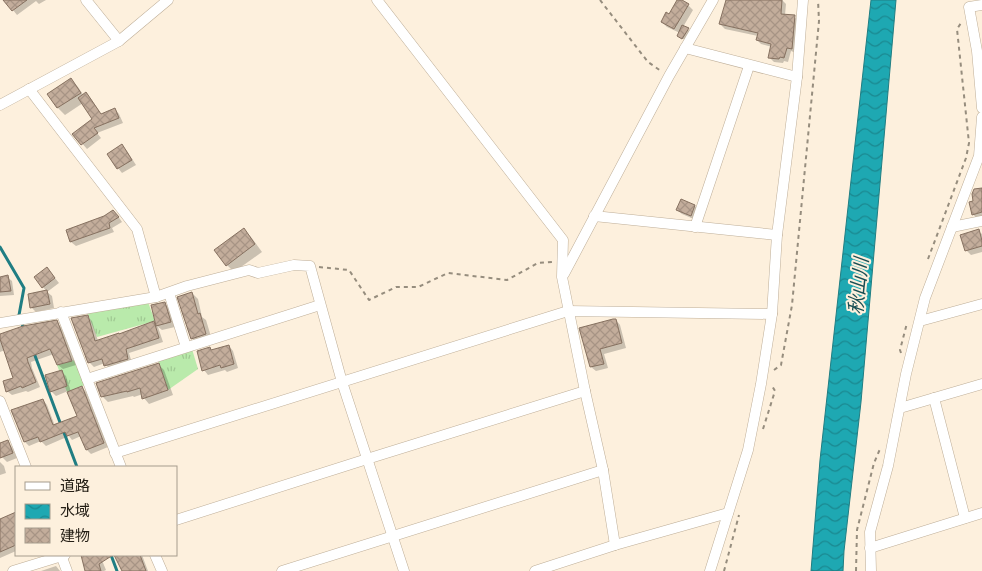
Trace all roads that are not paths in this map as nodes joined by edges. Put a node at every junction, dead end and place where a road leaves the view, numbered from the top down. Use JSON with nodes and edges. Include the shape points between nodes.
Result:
{"nodes":[{"id":1,"x":86,"y":0,"type":"edge"},
{"id":2,"x":168,"y":0,"type":"edge"},
{"id":3,"x":377,"y":0,"type":"edge"},
{"id":4,"x":713,"y":0,"type":"edge"},
{"id":5,"x":804,"y":0,"type":"edge"},
{"id":6,"x":982,"y":6,"type":"edge"},
{"id":7,"x":119,"y":41,"type":"junction"},
{"id":8,"x":685,"y":48,"type":"junction"},
{"id":9,"x":749,"y":66,"type":"junction"},
{"id":10,"x":797,"y":78,"type":"junction"},
{"id":11,"x":29,"y":89,"type":"junction"},
{"id":12,"x":0,"y":104,"type":"edge"},
{"id":13,"x":982,"y":108,"type":"edge"},
{"id":14,"x":982,"y":117,"type":"edge"},
{"id":15,"x":981,"y":143,"type":"edge"},
{"id":16,"x":594,"y":216,"type":"junction"},
{"id":17,"x":982,"y":221,"type":"edge"},
{"id":18,"x":695,"y":227,"type":"junction"},
{"id":19,"x":952,"y":227,"type":"junction"},
{"id":20,"x":777,"y":235,"type":"junction"},
{"id":21,"x":562,"y":277,"type":"junction"},
{"id":22,"x":169,"y":293,"type":"junction"},
{"id":23,"x":156,"y":297,"type":"junction"},
{"id":24,"x":982,"y":304,"type":"edge"},
{"id":25,"x":320,"y":305,"type":"junction"},
{"id":26,"x":568,"y":311,"type":"junction"},
{"id":27,"x":61,"y":312,"type":"junction"},
{"id":28,"x":772,"y":314,"type":"junction"},
{"id":29,"x":920,"y":321,"type":"junction"},
{"id":30,"x":0,"y":323,"type":"edge"},
{"id":31,"x":186,"y":347,"type":"junction"},
{"id":32,"x":87,"y":379,"type":"junction"},
{"id":33,"x":342,"y":382,"type":"junction"},
{"id":34,"x":982,"y":384,"type":"edge"},
{"id":35,"x":585,"y":391,"type":"junction"},
{"id":36,"x":934,"y":398,"type":"junction"},
{"id":37,"x":0,"y":401,"type":"edge"},
{"id":38,"x":900,"y":408,"type":"junction"},
{"id":39,"x":115,"y":453,"type":"junction"},
{"id":40,"x":367,"y":459,"type":"junction"},
{"id":41,"x":26,"y":466,"type":"edge"},
{"id":42,"x":121,"y":466,"type":"edge"},
{"id":43,"x":603,"y":470,"type":"junction"},
{"id":44,"x":728,"y":513,"type":"junction"},
{"id":45,"x":982,"y":513,"type":"edge"},
{"id":46,"x":965,"y":518,"type":"junction"},
{"id":47,"x":178,"y":519,"type":"edge"},
{"id":48,"x":392,"y":536,"type":"junction"},
{"id":49,"x":615,"y":545,"type":"junction"},
{"id":50,"x":870,"y":548,"type":"junction"},
{"id":51,"x":59,"y":556,"type":"edge"},
{"id":52,"x":62,"y":556,"type":"edge"},
{"id":53,"x":155,"y":556,"type":"edge"},
{"id":54,"x":12,"y":571,"type":"edge"},
{"id":55,"x":67,"y":571,"type":"edge"},
{"id":56,"x":162,"y":571,"type":"edge"},
{"id":57,"x":282,"y":571,"type":"edge"},
{"id":58,"x":404,"y":571,"type":"edge"},
{"id":59,"x":534,"y":571,"type":"edge"},
{"id":60,"x":710,"y":571,"type":"edge"},
{"id":61,"x":871,"y":571,"type":"edge"}],
"edges":[{"from":1,"to":7,"type":"street"},
{"from":2,"to":7,"type":"street"},
{"from":3,"to":21,"type":"street","via":[[563,240]]},
{"from":4,"to":8,"type":"street"},
{"from":5,"to":10,"type":"street"},
{"from":6,"to":13,"type":"street","via":[[969,7]]},
{"from":7,"to":11,"type":"street"},
{"from":8,"to":9,"type":"street"},
{"from":8,"to":16,"type":"street"},
{"from":9,"to":10,"type":"street"},
{"from":9,"to":18,"type":"street"},
{"from":10,"to":20,"type":"street"},
{"from":11,"to":12,"type":"street"},
{"from":11,"to":23,"type":"street","via":[[137,229]]},
{"from":14,"to":15,"type":"street"},
{"from":15,"to":19,"type":"street"},
{"from":16,"to":18,"type":"street"},
{"from":16,"to":21,"type":"street"},
{"from":17,"to":19,"type":"street"},
{"from":18,"to":20,"type":"street"},
{"from":19,"to":29,"type":"street"},
{"from":20,"to":28,"type":"street"},
{"from":21,"to":26,"type":"street"},
{"from":22,"to":23,"type":"street"},
{"from":22,"to":25,"type":"street","via":[[249,270],[258,273],[294,265],[310,266]]},
{"from":22,"to":31,"type":"street"},
{"from":23,"to":27,"type":"street"},
{"from":24,"to":29,"type":"street"},
{"from":25,"to":31,"type":"street"},
{"from":25,"to":33,"type":"street"},
{"from":26,"to":28,"type":"street"},
{"from":26,"to":33,"type":"street"},
{"from":26,"to":35,"type":"street"},
{"from":27,"to":30,"type":"street"},
{"from":27,"to":32,"type":"street"},
{"from":28,"to":44,"type":"street","via":[[748,450]]},
{"from":29,"to":38,"type":"street"},
{"from":31,"to":32,"type":"street"},
{"from":32,"to":39,"type":"street"},
{"from":33,"to":39,"type":"street"},
{"from":33,"to":40,"type":"street"},
{"from":34,"to":36,"type":"street"},
{"from":35,"to":40,"type":"street"},
{"from":35,"to":43,"type":"street"},
{"from":36,"to":38,"type":"street"},
{"from":36,"to":46,"type":"street"},
{"from":37,"to":41,"type":"street"},
{"from":38,"to":50,"type":"street","via":[[870,532]]},
{"from":39,"to":42,"type":"street"},
{"from":40,"to":47,"type":"street"},
{"from":40,"to":48,"type":"street"},
{"from":43,"to":48,"type":"street"},
{"from":43,"to":49,"type":"street"},
{"from":44,"to":49,"type":"street"},
{"from":44,"to":60,"type":"street"},
{"from":45,"to":46,"type":"street"},
{"from":46,"to":50,"type":"street"},
{"from":48,"to":57,"type":"street"},
{"from":48,"to":58,"type":"street"},
{"from":49,"to":59,"type":"street"},
{"from":50,"to":61,"type":"street"},
{"from":51,"to":54,"type":"street"},
{"from":52,"to":55,"type":"street"},
{"from":53,"to":56,"type":"street"}]}
